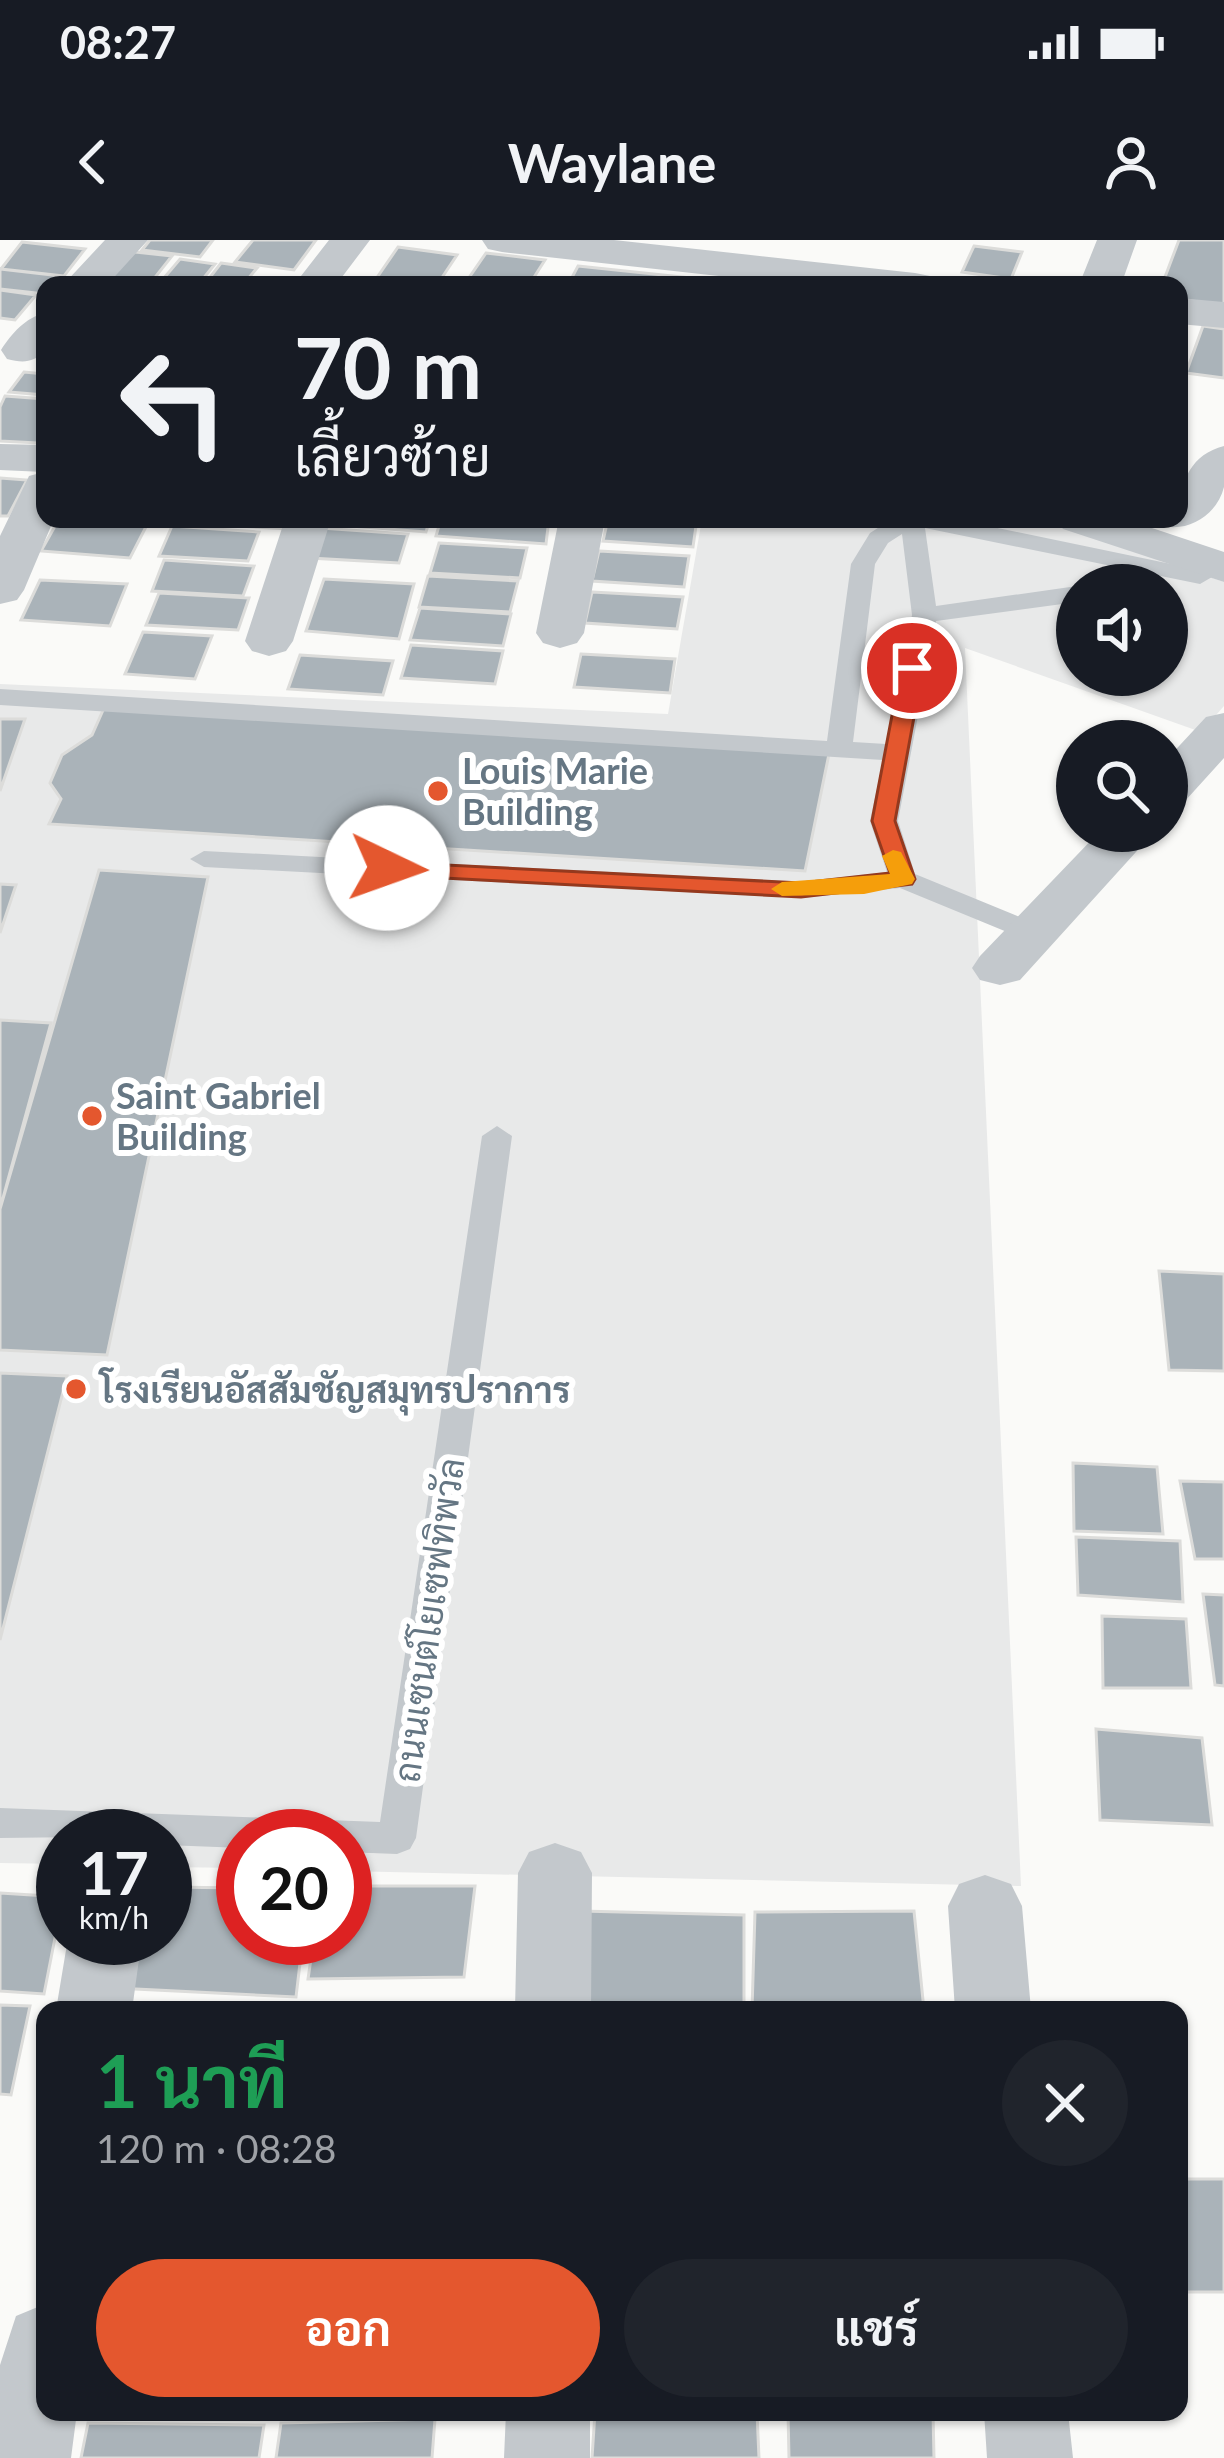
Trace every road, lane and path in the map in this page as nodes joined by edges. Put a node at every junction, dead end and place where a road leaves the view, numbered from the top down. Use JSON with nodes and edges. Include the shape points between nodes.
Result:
{"nodes":[{"id":1,"x":128,"y":240,"type":"edge"},
{"id":2,"x":350,"y":240,"type":"edge"},
{"id":3,"x":502,"y":240,"type":"edge"},
{"id":4,"x":1117,"y":240,"type":"edge"},
{"id":5,"x":567,"y":243,"type":"edge"},
{"id":6,"x":93,"y":276,"type":"edge"},
{"id":7,"x":322,"y":276,"type":"edge"},
{"id":8,"x":549,"y":276,"type":"edge"},
{"id":9,"x":840,"y":276,"type":"edge"},
{"id":10,"x":1103,"y":276,"type":"edge"},
{"id":11,"x":1188,"y":311,"type":"edge"},
{"id":12,"x":1224,"y":314,"type":"edge"},
{"id":13,"x":0,"y":457,"type":"edge"},
{"id":14,"x":36,"y":459,"type":"edge"},
{"id":15,"x":1224,"y":460,"type":"edge"},
{"id":16,"x":36,"y":507,"type":"edge"},
{"id":17,"x":1188,"y":508,"type":"edge"},
{"id":18,"x":305,"y":528,"type":"edge"},
{"id":19,"x":580,"y":528,"type":"edge"},
{"id":20,"x":897,"y":528,"type":"edge"},
{"id":21,"x":915,"y":528,"type":"edge"},
{"id":22,"x":965,"y":528,"type":"edge"},
{"id":23,"x":1113,"y":528,"type":"edge"},
{"id":24,"x":1163,"y":541,"type":"edge"},
{"id":25,"x":1216,"y":572,"type":"edge"},
{"id":26,"x":0,"y":590,"type":"edge"},
{"id":27,"x":1056,"y":597,"type":"edge"},
{"id":28,"x":925,"y":615,"type":"junction"},
{"id":29,"x":560,"y":633,"type":"dead end"},
{"id":30,"x":269,"y":641,"type":"dead end"},
{"id":31,"x":0,"y":697,"type":"edge"},
{"id":32,"x":1224,"y":728,"type":"edge"},
{"id":33,"x":839,"y":751,"type":"junction"},
{"id":34,"x":896,"y":754,"type":"junction"},
{"id":35,"x":1188,"y":767,"type":"edge"},
{"id":36,"x":1109,"y":852,"type":"edge"},
{"id":37,"x":203,"y":859,"type":"dead end"},
{"id":38,"x":904,"y":879,"type":"junction"},
{"id":39,"x":1017,"y":951,"type":"joint"},
{"id":40,"x":497,"y":1136,"type":"dead end"},
{"id":41,"x":0,"y":1823,"type":"edge"},
{"id":42,"x":216,"y":1831,"type":"edge"},
{"id":43,"x":372,"y":1837,"type":"edge"},
{"id":44,"x":555,"y":1873,"type":"dead end"},
{"id":45,"x":985,"y":1906,"type":"dead end"},
{"id":46,"x":101,"y":1965,"type":"edge"},
{"id":47,"x":95,"y":2001,"type":"edge"},
{"id":48,"x":553,"y":2001,"type":"edge"},
{"id":49,"x":992,"y":2001,"type":"edge"},
{"id":50,"x":36,"y":2404,"type":"edge"},
{"id":51,"x":548,"y":2421,"type":"edge"},
{"id":52,"x":1027,"y":2421,"type":"edge"},
{"id":53,"x":28,"y":2458,"type":"edge"},
{"id":54,"x":547,"y":2458,"type":"edge"},
{"id":55,"x":1030,"y":2458,"type":"edge"}],
"edges":[{"from":1,"to":6,"type":"street"},
{"from":2,"to":7,"type":"street"},
{"from":3,"to":5,"type":"street"},
{"from":4,"to":10,"type":"street"},
{"from":5,"to":8,"type":"street"},
{"from":5,"to":9,"type":"street"},
{"from":11,"to":12,"type":"street"},
{"from":13,"to":14,"type":"street"},
{"from":15,"to":17,"type":"street"},
{"from":16,"to":26,"type":"street"},
{"from":18,"to":30,"type":"street"},
{"from":19,"to":29,"type":"street"},
{"from":20,"to":33,"type":"lane","via":[[879,538],[863,564]]},
{"from":21,"to":28,"type":"lane"},
{"from":22,"to":25,"type":"lane"},
{"from":23,"to":24,"type":"street"},
{"from":24,"to":25,"type":"street"},
{"from":27,"to":28,"type":"lane"},
{"from":28,"to":34,"type":"lane"},
{"from":31,"to":33,"type":"lane"},
{"from":32,"to":35,"type":"street"},
{"from":33,"to":34,"type":"lane"},
{"from":34,"to":38,"type":"lane","via":[[884,821]]},
{"from":36,"to":39,"type":"street"},
{"from":37,"to":38,"type":"lane","via":[[801,890]]},
{"from":38,"to":39,"type":"lane"},
{"from":40,"to":43,"type":"lane","name":"ถนนเซนต์โยเซฟทิพวัล","via":[[397,1838]]},
{"from":41,"to":42,"type":"lane","name":"ถนนเซนต์โยเซฟทิพวัล"},
{"from":44,"to":48,"type":"street"},
{"from":45,"to":49,"type":"street"},
{"from":46,"to":47,"type":"street"},
{"from":50,"to":53,"type":"street"},
{"from":51,"to":54,"type":"street"},
{"from":52,"to":55,"type":"street"}]}
